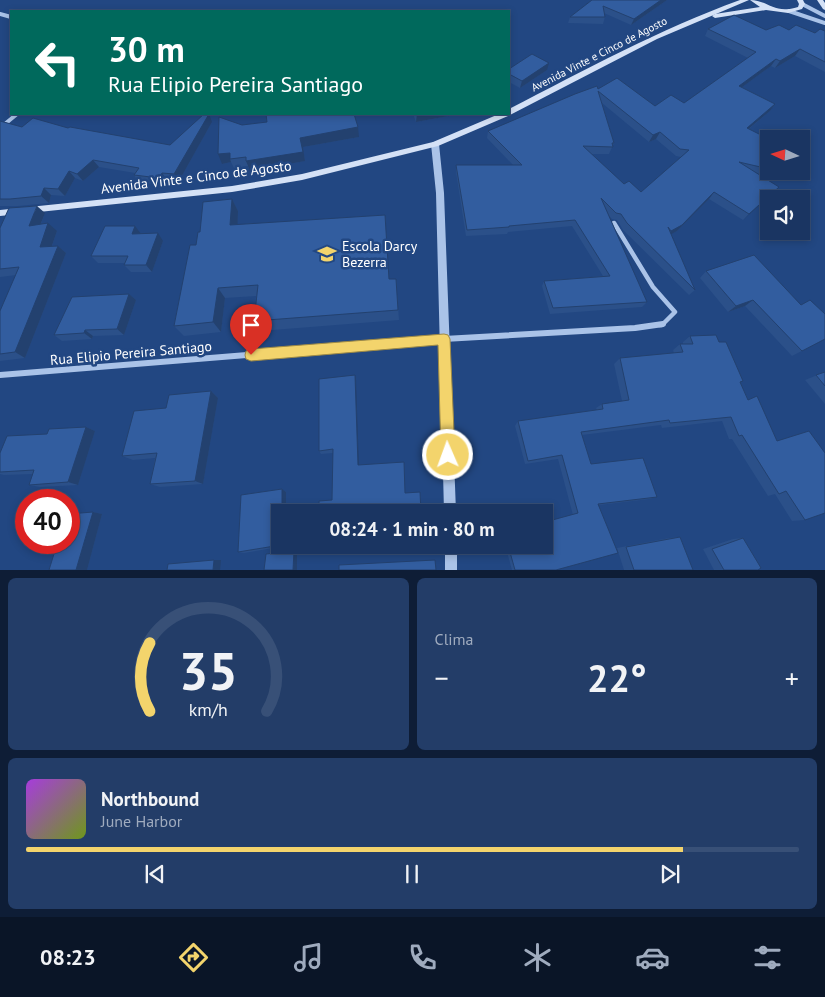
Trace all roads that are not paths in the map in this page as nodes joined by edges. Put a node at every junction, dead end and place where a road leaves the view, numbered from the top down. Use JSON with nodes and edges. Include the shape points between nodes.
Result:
{"nodes":[{"id":1,"x":746,"y":0,"type":"edge"},
{"id":2,"x":753,"y":0,"type":"edge"},
{"id":3,"x":820,"y":0,"type":"edge"},
{"id":4,"x":801,"y":1,"type":"edge"},
{"id":5,"x":729,"y":2,"type":"edge"},
{"id":6,"x":766,"y":8,"type":"junction"},
{"id":7,"x":825,"y":8,"type":"edge"},
{"id":8,"x":789,"y":11,"type":"junction"},
{"id":9,"x":825,"y":16,"type":"edge"},
{"id":10,"x":700,"y":18,"type":"junction"},
{"id":11,"x":825,"y":22,"type":"edge"},
{"id":12,"x":510,"y":111,"type":"edge"},
{"id":13,"x":16,"y":115,"type":"edge"},
{"id":14,"x":502,"y":115,"type":"edge"},
{"id":15,"x":0,"y":128,"type":"edge"},
{"id":16,"x":434,"y":144,"type":"junction"},
{"id":17,"x":0,"y":212,"type":"edge"},
{"id":18,"x":614,"y":223,"type":"edge"},
{"id":19,"x":444,"y":339,"type":"junction"},
{"id":20,"x":0,"y":375,"type":"edge"},
{"id":21,"x":450,"y":504,"type":"edge"},
{"id":22,"x":451,"y":554,"type":"edge"},
{"id":23,"x":452,"y":570,"type":"edge"}],
"edges":[{"from":1,"to":5,"type":"main road","name":"Avenida Vinte e Cinco de Agosto"},
{"from":2,"to":6,"type":"main road"},
{"from":3,"to":7,"type":"main road"},
{"from":4,"to":8,"type":"main road","via":[[800,8]]},
{"from":4,"to":9,"type":"street"},
{"from":5,"to":10,"type":"main road","name":"Avenida Vinte e Cinco de Agosto"},
{"from":6,"to":8,"type":"main road"},
{"from":6,"to":10,"type":"main road","name":"Avenida Vinte e Cinco de Agosto"},
{"from":8,"to":11,"type":"street"},
{"from":10,"to":12,"type":"main road","name":"Avenida Vinte e Cinco de Agosto"},
{"from":13,"to":15,"type":"street"},
{"from":14,"to":16,"type":"main road","name":"Avenida Vinte e Cinco de Agosto"},
{"from":16,"to":17,"type":"main road","name":"Avenida Vinte e Cinco de Agosto","via":[[302,177],[232,189]]},
{"from":16,"to":19,"type":"street","via":[[440,193]]},
{"from":18,"to":19,"type":"street","name":"Rua Elipio Pereira Santiago","via":[[653,286],[676,312],[662,325]]},
{"from":19,"to":20,"type":"street","name":"Rua Elipio Pereira Santiago"},
{"from":19,"to":21,"type":"street"},
{"from":22,"to":23,"type":"street"}]}
